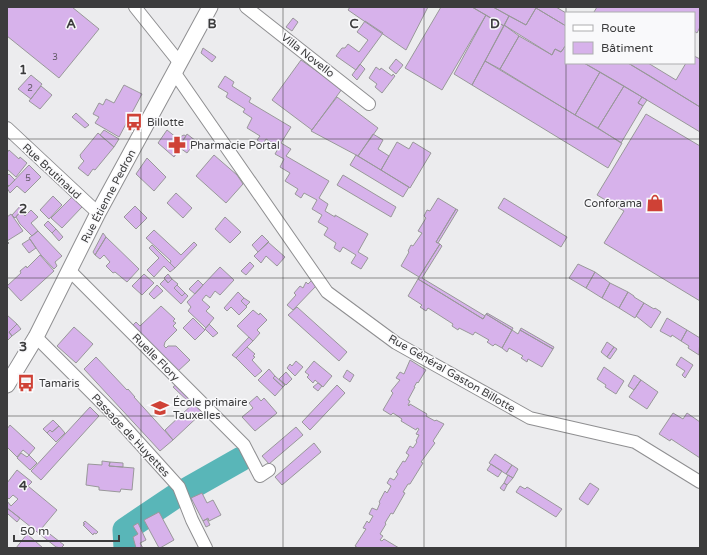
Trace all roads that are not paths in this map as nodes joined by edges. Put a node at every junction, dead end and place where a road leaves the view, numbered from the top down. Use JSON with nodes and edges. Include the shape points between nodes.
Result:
{"nodes":[{"id":1,"x":135,"y":7,"type":"edge"},
{"id":2,"x":210,"y":7,"type":"edge"},
{"id":3,"x":246,"y":7,"type":"edge"},
{"id":4,"x":177,"y":67,"type":"junction"},
{"id":5,"x":369,"y":104,"type":"dead end"},
{"id":6,"x":7,"y":128,"type":"edge"},
{"id":7,"x":98,"y":213,"type":"junction"},
{"id":8,"x":69,"y":270,"type":"junction"},
{"id":9,"x":36,"y":337,"type":"junction"},
{"id":10,"x":7,"y":385,"type":"edge"},
{"id":11,"x":269,"y":470,"type":"dead end"},
{"id":12,"x":700,"y":482,"type":"edge"},
{"id":13,"x":206,"y":548,"type":"edge"}],
"edges":[{"from":1,"to":4,"type":"street","name":"Rue Général Gaston Billotte"},
{"from":2,"to":4,"type":"street","name":"Rue Étienne Pedron"},
{"from":3,"to":5,"type":"street","name":"Villa Novello"},
{"from":4,"to":7,"type":"street","name":"Rue Étienne Pedron"},
{"from":4,"to":12,"type":"street","name":"Rue Général Gaston Billotte","via":[[327,292],[396,342],[530,418],[635,442]]},
{"from":6,"to":7,"type":"street","name":"Rue Brutinaud"},
{"from":7,"to":8,"type":"street","name":"Rue Étienne Pedron"},
{"from":8,"to":9,"type":"street","name":"Rue Étienne Pedron"},
{"from":8,"to":11,"type":"street","name":"Ruelle Flory","via":[[244,445],[260,476]]},
{"from":9,"to":10,"type":"street","name":"Rue Étienne Pedron"},
{"from":9,"to":13,"type":"street","name":"Passage de Huyettes","via":[[114,415],[181,492]]}]}
